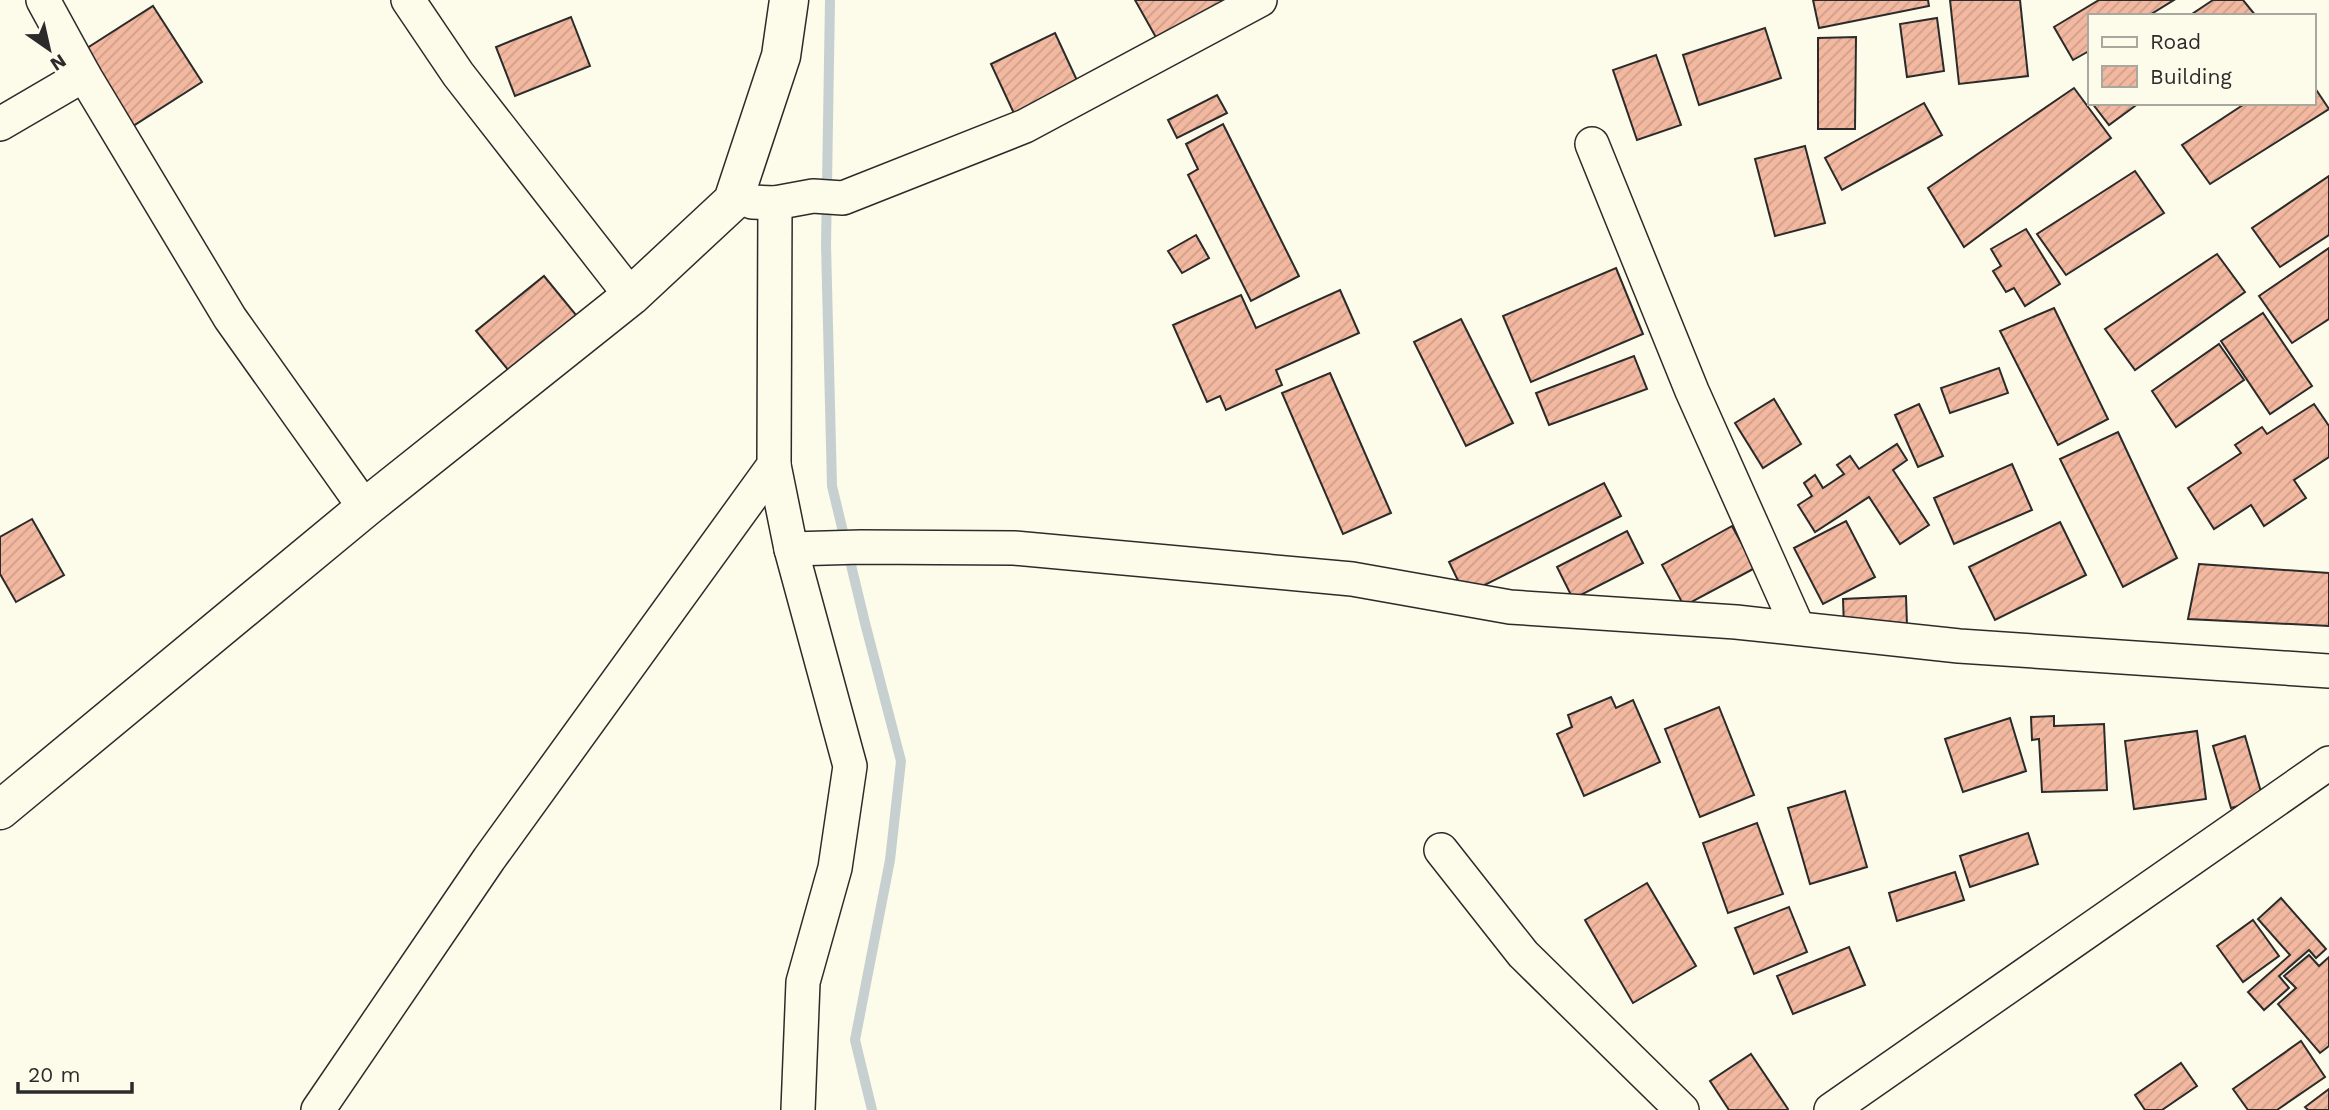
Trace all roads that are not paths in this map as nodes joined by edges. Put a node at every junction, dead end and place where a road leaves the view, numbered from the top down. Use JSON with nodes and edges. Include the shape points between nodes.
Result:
{"nodes":[{"id":1,"x":43,"y":0,"type":"edge"},
{"id":2,"x":408,"y":0,"type":"edge"},
{"id":3,"x":789,"y":0,"type":"edge"},
{"id":4,"x":1260,"y":0,"type":"edge"},
{"id":5,"x":84,"y":75,"type":"junction"},
{"id":6,"x":0,"y":124,"type":"edge"},
{"id":7,"x":1592,"y":144,"type":"dead end"},
{"id":8,"x":733,"y":201,"type":"junction"},
{"id":9,"x":775,"y":202,"type":"junction"},
{"id":10,"x":631,"y":296,"type":"junction"},
{"id":11,"x":774,"y":465,"type":"junction"},
{"id":12,"x":365,"y":508,"type":"junction"},
{"id":13,"x":803,"y":548,"type":"junction"},
{"id":14,"x":1797,"y":628,"type":"junction"},
{"id":15,"x":2329,"y":671,"type":"edge"},
{"id":16,"x":2329,"y":763,"type":"edge"},
{"id":17,"x":0,"y":810,"type":"edge"},
{"id":18,"x":1441,"y":850,"type":"dead end"},
{"id":19,"x":318,"y":1110,"type":"edge"},
{"id":20,"x":798,"y":1110,"type":"edge"},
{"id":21,"x":1682,"y":1110,"type":"edge"},
{"id":22,"x":1831,"y":1110,"type":"edge"}],
"edges":[{"from":1,"to":5,"type":"street"},
{"from":2,"to":10,"type":"street","via":[[458,74]]},
{"from":3,"to":8,"type":"main road","via":[[781,56]]},
{"from":4,"to":9,"type":"street","via":[[1025,126],[828,197]]},
{"from":5,"to":6,"type":"street"},
{"from":5,"to":12,"type":"street","via":[[230,318]]},
{"from":7,"to":14,"type":"street","via":[[1692,391]]},
{"from":8,"to":9,"type":"street"},
{"from":8,"to":10,"type":"main road"},
{"from":9,"to":11,"type":"street"},
{"from":10,"to":12,"type":"main road"},
{"from":11,"to":13,"type":"street"},
{"from":11,"to":19,"type":"street","via":[[489,859]]},
{"from":12,"to":17,"type":"main road"},
{"from":13,"to":14,"type":"street","via":[[1014,548],[1352,579],[1510,607]]},
{"from":13,"to":20,"type":"street","via":[[850,766],[835,868],[803,982]]},
{"from":14,"to":15,"type":"street","via":[[1959,646]]},
{"from":16,"to":22,"type":"street"},
{"from":18,"to":21,"type":"street","via":[[1523,954]]}]}
